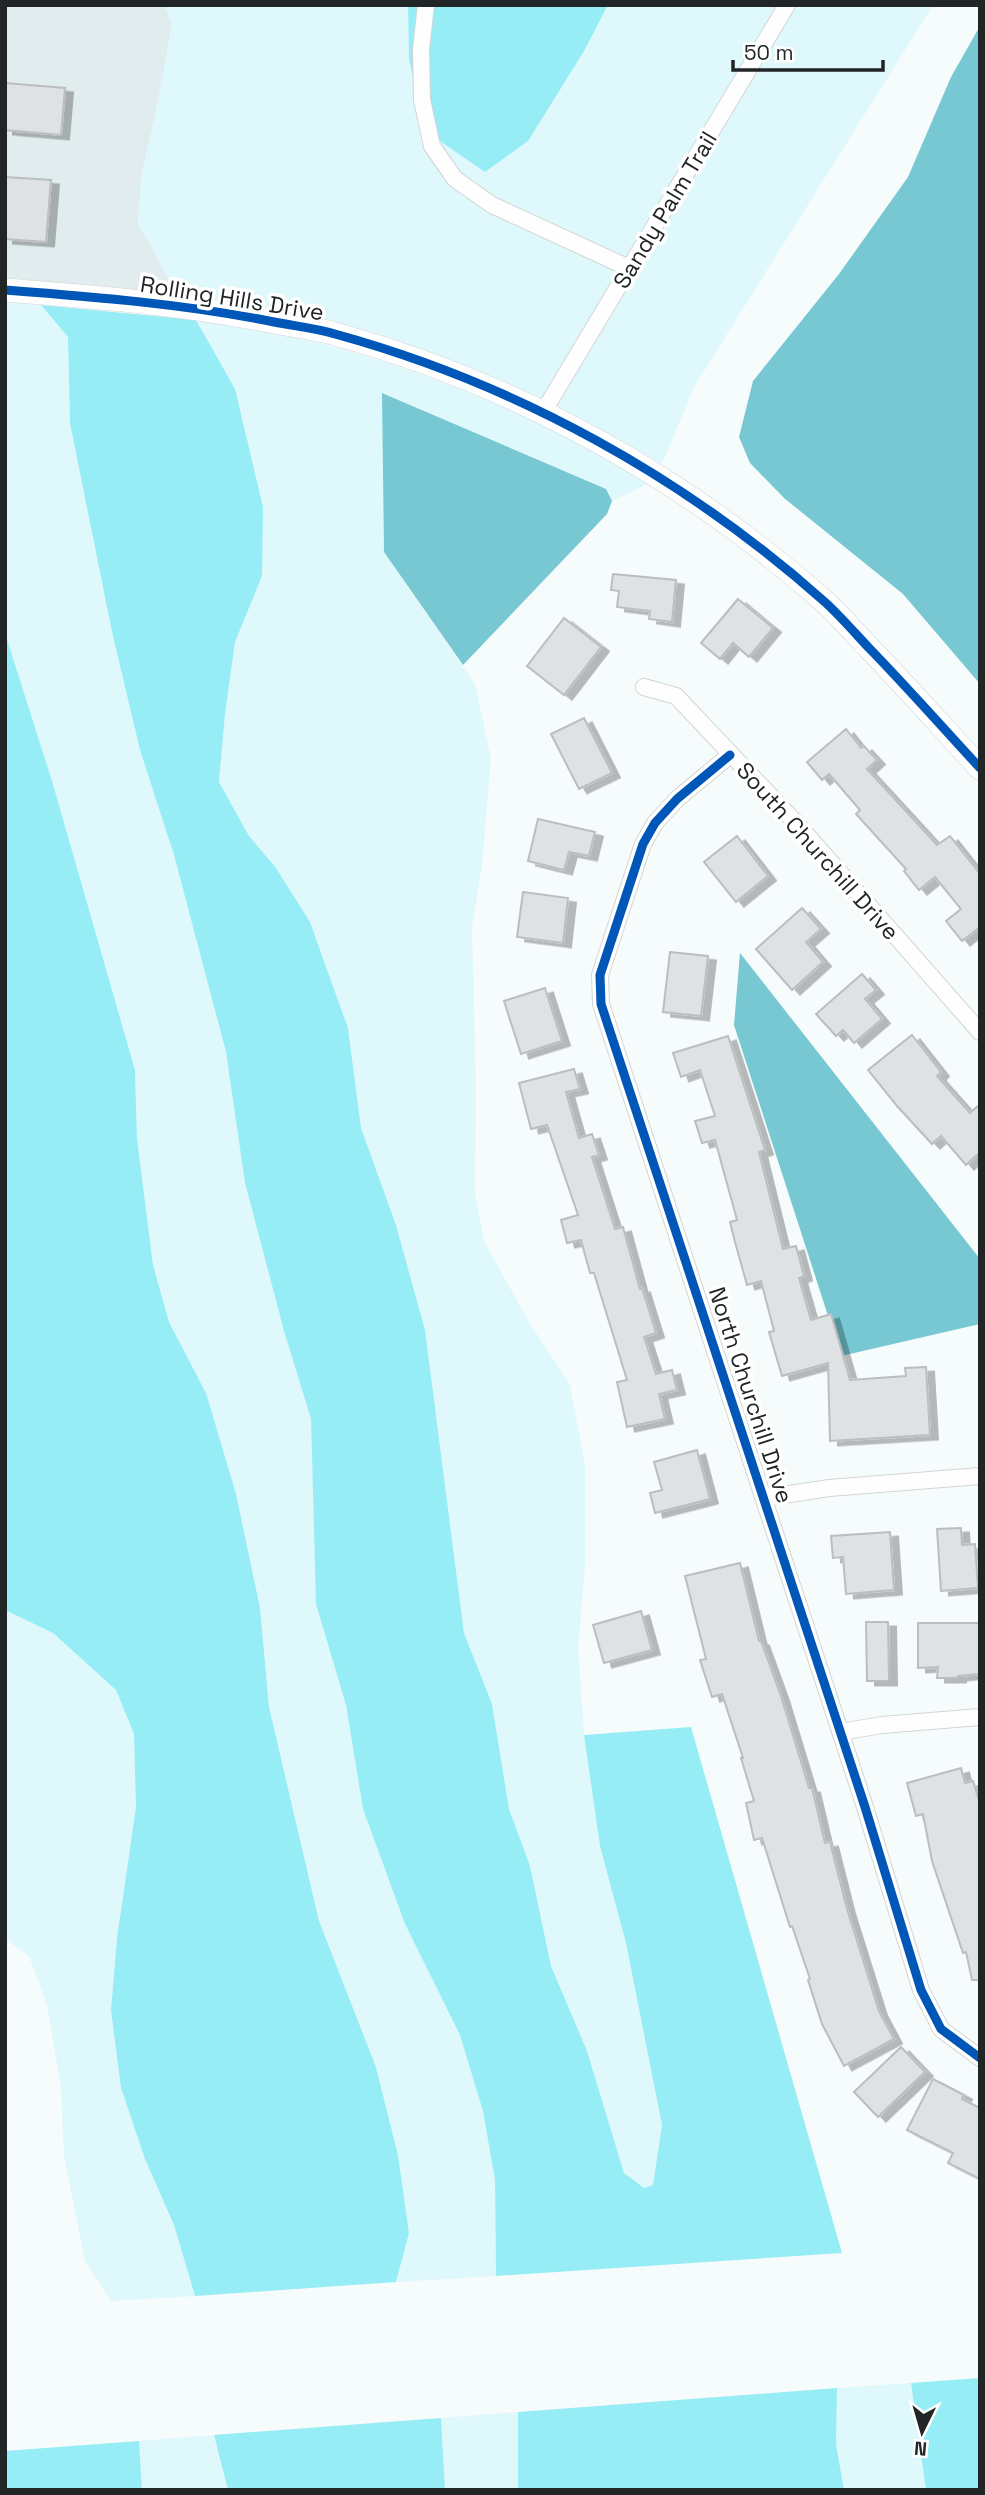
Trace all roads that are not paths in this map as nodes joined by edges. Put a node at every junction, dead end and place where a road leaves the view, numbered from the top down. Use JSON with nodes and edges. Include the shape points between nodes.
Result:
{"nodes":[{"id":1,"x":426,"y":5,"type":"edge"},
{"id":2,"x":787,"y":5,"type":"edge"},
{"id":3,"x":629,"y":268,"type":"junction"},
{"id":4,"x":5,"y":290,"type":"edge"},
{"id":5,"x":542,"y":414,"type":"junction"},
{"id":6,"x":644,"y":687,"type":"dead end"},
{"id":7,"x":730,"y":755,"type":"junction"},
{"id":8,"x":980,"y":768,"type":"edge"},
{"id":9,"x":980,"y":1032,"type":"edge"},
{"id":10,"x":980,"y":1476,"type":"edge"},
{"id":11,"x":764,"y":1498,"type":"junction"},
{"id":12,"x":980,"y":1717,"type":"edge"},
{"id":13,"x":841,"y":1732,"type":"junction"},
{"id":14,"x":980,"y":2058,"type":"edge"}],
"edges":[{"from":1,"to":3,"type":"street","via":[[422,100],[432,146],[455,179],[492,205]]},
{"from":2,"to":3,"type":"street","name":"Sandy Palm Trail"},
{"from":3,"to":5,"type":"street","name":"Sandy Palm Trail"},
{"from":4,"to":5,"type":"street","name":"Rolling Hills Drive","via":[[209,310],[334,334],[454,375]]},
{"from":5,"to":8,"type":"street","name":"Rolling Hills Drive","via":[[611,447],[736,528],[828,604]]},
{"from":6,"to":7,"type":"street","name":"South Churchill Drive","via":[[676,696]]},
{"from":7,"to":9,"type":"street","name":"South Churchill Drive","via":[[798,825]]},
{"from":7,"to":11,"type":"street","name":"North Churchill Drive","via":[[677,799],[643,844],[600,975],[601,1004]]},
{"from":10,"to":11,"type":"street"},
{"from":11,"to":13,"type":"street","name":"North Churchill Drive"},
{"from":12,"to":13,"type":"street"},
{"from":13,"to":14,"type":"street","name":"North Churchill Drive","via":[[921,1990],[941,2029]]}]}
